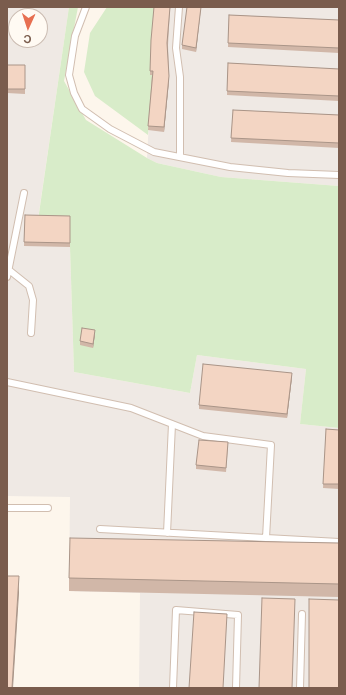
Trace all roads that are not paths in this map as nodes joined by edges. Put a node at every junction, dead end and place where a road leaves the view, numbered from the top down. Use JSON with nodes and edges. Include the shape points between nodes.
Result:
{"nodes":[{"id":1,"x":86,"y":7,"type":"edge"},
{"id":2,"x":179,"y":7,"type":"edge"},
{"id":3,"x":180,"y":157,"type":"junction"},
{"id":4,"x":339,"y":175,"type":"edge"},
{"id":5,"x":24,"y":193,"type":"dead end"},
{"id":6,"x":9,"y":270,"type":"junction"},
{"id":7,"x":7,"y":277,"type":"edge"},
{"id":8,"x":31,"y":333,"type":"dead end"},
{"id":9,"x":7,"y":382,"type":"edge"},
{"id":10,"x":172,"y":424,"type":"junction"},
{"id":11,"x":7,"y":508,"type":"edge"},
{"id":12,"x":48,"y":508,"type":"dead end"},
{"id":13,"x":100,"y":529,"type":"dead end"},
{"id":14,"x":167,"y":533,"type":"junction"},
{"id":15,"x":266,"y":538,"type":"junction"},
{"id":16,"x":339,"y":542,"type":"edge"},
{"id":17,"x":302,"y":614,"type":"dead end"},
{"id":18,"x":173,"y":688,"type":"edge"},
{"id":19,"x":236,"y":688,"type":"edge"},
{"id":20,"x":300,"y":688,"type":"edge"}],
"edges":[{"from":1,"to":3,"type":"lane","via":[[75,36],[70,75],[74,93],[82,109],[110,129],[154,152]]},
{"from":2,"to":3,"type":"lane","via":[[176,48],[180,77]]},
{"from":3,"to":4,"type":"lane","via":[[230,167]]},
{"from":5,"to":6,"type":"lane"},
{"from":6,"to":7,"type":"lane"},
{"from":6,"to":8,"type":"lane","via":[[29,286],[33,300]]},
{"from":9,"to":10,"type":"lane","via":[[132,408]]},
{"from":10,"to":14,"type":"lane"},
{"from":10,"to":15,"type":"lane","via":[[203,436],[271,445]]},
{"from":11,"to":12,"type":"lane"},
{"from":13,"to":14,"type":"lane"},
{"from":14,"to":15,"type":"lane"},
{"from":15,"to":16,"type":"lane"},
{"from":17,"to":20,"type":"lane"},
{"from":18,"to":19,"type":"lane","via":[[176,610],[238,614]]}]}
